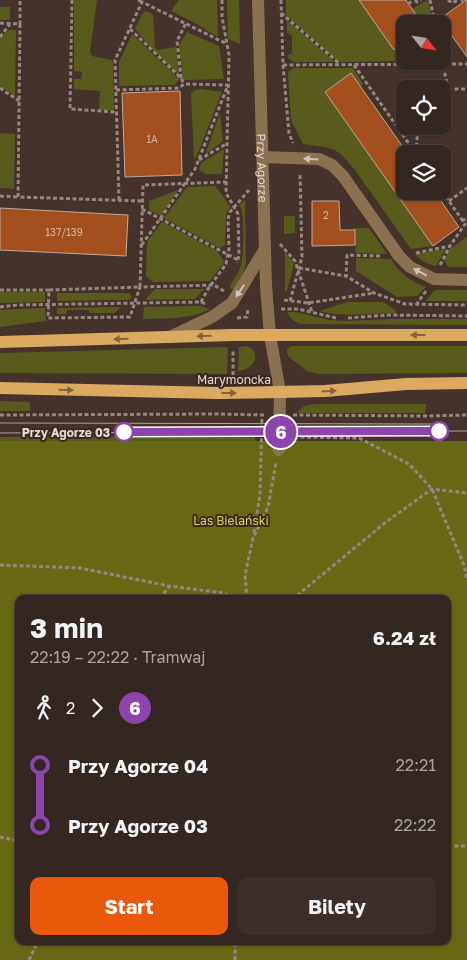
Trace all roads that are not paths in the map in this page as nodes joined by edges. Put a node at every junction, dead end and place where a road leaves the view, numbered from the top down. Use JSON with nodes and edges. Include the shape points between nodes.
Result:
{"nodes":[{"id":1,"x":258,"y":0,"type":"edge"},
{"id":2,"x":262,"y":157,"type":"junction"},
{"id":3,"x":265,"y":249,"type":"junction"},
{"id":4,"x":467,"y":280,"type":"edge"},
{"id":5,"x":270,"y":335,"type":"junction"},
{"id":6,"x":467,"y":335,"type":"edge"},
{"id":7,"x":170,"y":337,"type":"junction"},
{"id":8,"x":0,"y":342,"type":"edge"},
{"id":9,"x":467,"y":384,"type":"edge"},
{"id":10,"x":0,"y":388,"type":"edge"},
{"id":11,"x":280,"y":392,"type":"junction"},
{"id":12,"x":279,"y":444,"type":"road end"}],
"edges":[{"from":1,"to":2,"type":"street","name":"Przy Agorze"},
{"from":2,"to":3,"type":"street","name":"Przy Agorze"},
{"from":4,"to":2,"type":"street","one_way":true,"via":[[434,279],[410,267],[332,165],[318,159]]},
{"from":3,"to":5,"type":"street","name":"Przy Agorze"},
{"from":3,"to":7,"type":"street","one_way":true,"via":[[228,306]]},
{"from":6,"to":5,"type":"main road","one_way":true},
{"from":5,"to":7,"type":"main road","one_way":true},
{"from":5,"to":11,"type":"street","name":"Przy Agorze"},
{"from":7,"to":8,"type":"main road","one_way":true},
{"from":11,"to":9,"type":"main road","name":"Marymoncka","one_way":true,"via":[[406,384]]},
{"from":10,"to":11,"type":"main road","name":"Marymoncka","one_way":true},
{"from":11,"to":12,"type":"street","name":"Przy Agorze"}]}
